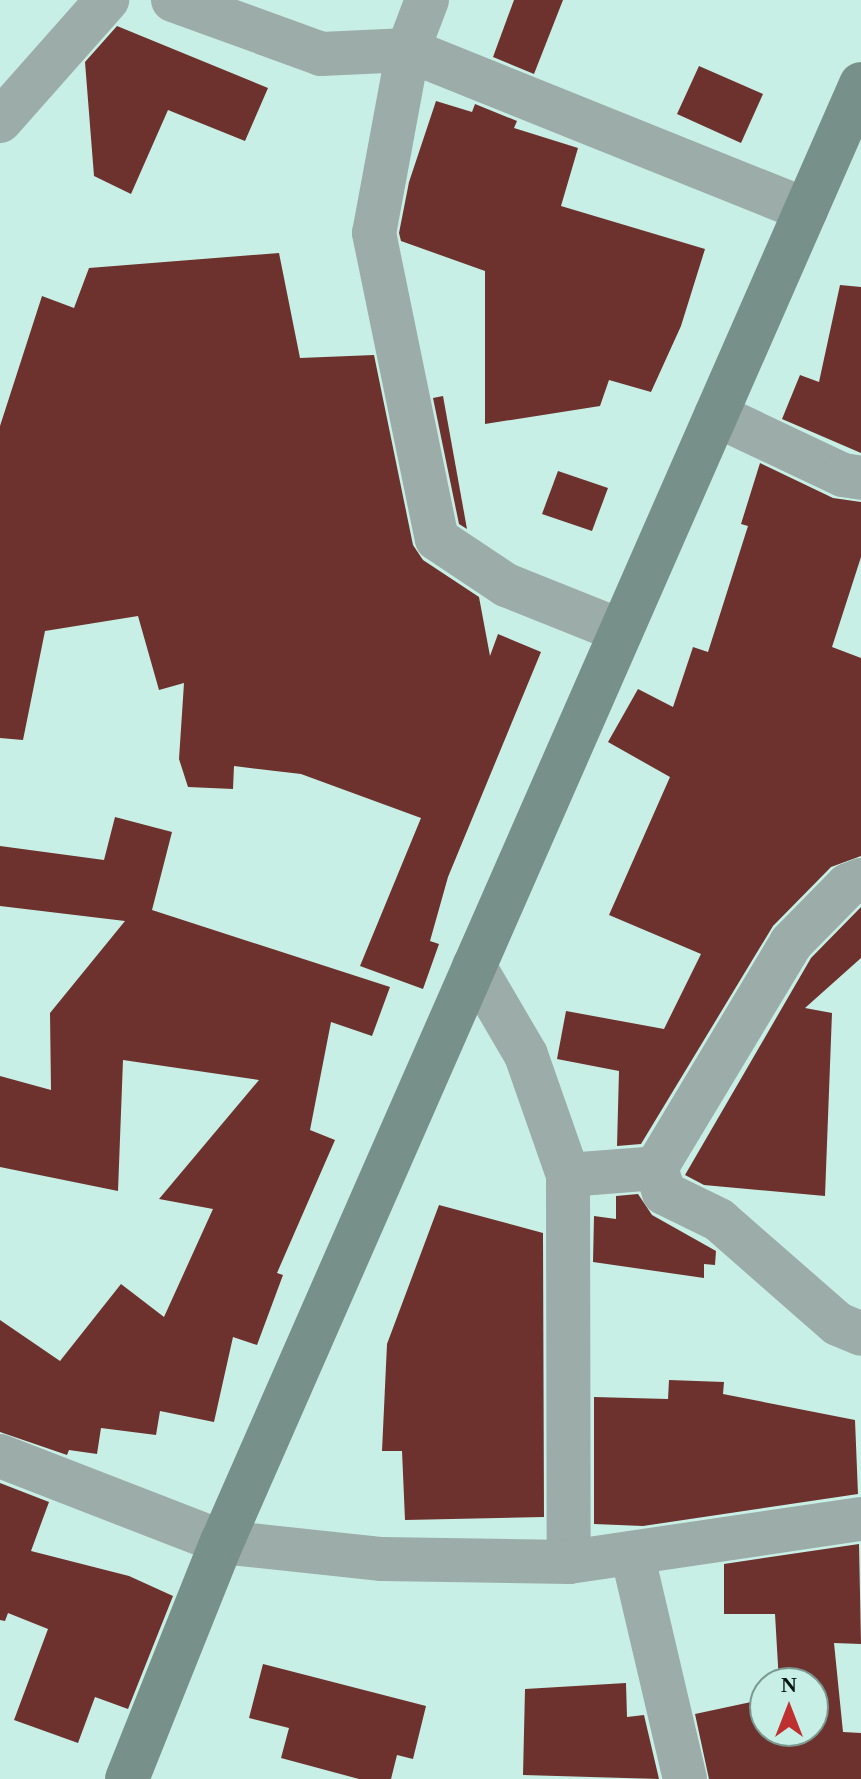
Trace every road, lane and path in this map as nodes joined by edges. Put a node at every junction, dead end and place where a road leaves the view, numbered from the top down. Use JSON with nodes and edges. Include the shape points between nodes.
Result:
{"nodes":[{"id":1,"x":107,"y":0,"type":"edge"},
{"id":2,"x":173,"y":0,"type":"edge"},
{"id":3,"x":427,"y":0,"type":"edge"},
{"id":4,"x":408,"y":50,"type":"junction"},
{"id":5,"x":861,"y":84,"type":"edge"},
{"id":6,"x":0,"y":121,"type":"edge"},
{"id":7,"x":806,"y":210,"type":"junction"},
{"id":8,"x":716,"y":415,"type":"junction"},
{"id":9,"x":861,"y":478,"type":"edge"},
{"id":10,"x":621,"y":631,"type":"junction"},
{"id":11,"x":861,"y":880,"type":"edge"},
{"id":12,"x":474,"y":966,"type":"junction"},
{"id":13,"x":656,"y":1168,"type":"junction"},
{"id":14,"x":568,"y":1175,"type":"junction"},
{"id":15,"x":861,"y":1334,"type":"edge"},
{"id":16,"x":0,"y":1456,"type":"edge"},
{"id":17,"x":861,"y":1519,"type":"edge"},
{"id":18,"x":222,"y":1542,"type":"junction"},
{"id":19,"x":632,"y":1553,"type":"junction"},
{"id":20,"x":569,"y":1562,"type":"junction"},
{"id":21,"x":127,"y":1779,"type":"edge"},
{"id":22,"x":685,"y":1779,"type":"edge"}],
"edges":[{"from":1,"to":6,"type":"street"},
{"from":2,"to":4,"type":"street","via":[[321,54]]},
{"from":3,"to":4,"type":"street"},
{"from":4,"to":7,"type":"street"},
{"from":4,"to":10,"type":"street","via":[[374,233],[437,539],[506,585]]},
{"from":5,"to":7,"type":"street"},
{"from":7,"to":8,"type":"street"},
{"from":8,"to":9,"type":"street","via":[[843,475]]},
{"from":8,"to":10,"type":"street"},
{"from":10,"to":12,"type":"street"},
{"from":11,"to":13,"type":"street","via":[[848,885],[791,943]]},
{"from":12,"to":14,"type":"street","via":[[526,1055]]},
{"from":12,"to":18,"type":"street"},
{"from":13,"to":14,"type":"street"},
{"from":13,"to":15,"type":"street","via":[[664,1193],[719,1220],[838,1324]]},
{"from":14,"to":20,"type":"street"},
{"from":16,"to":18,"type":"street"},
{"from":17,"to":19,"type":"street"},
{"from":18,"to":20,"type":"street","via":[[382,1559]]},
{"from":18,"to":21,"type":"street"},
{"from":19,"to":20,"type":"street"},
{"from":19,"to":22,"type":"street"}]}
